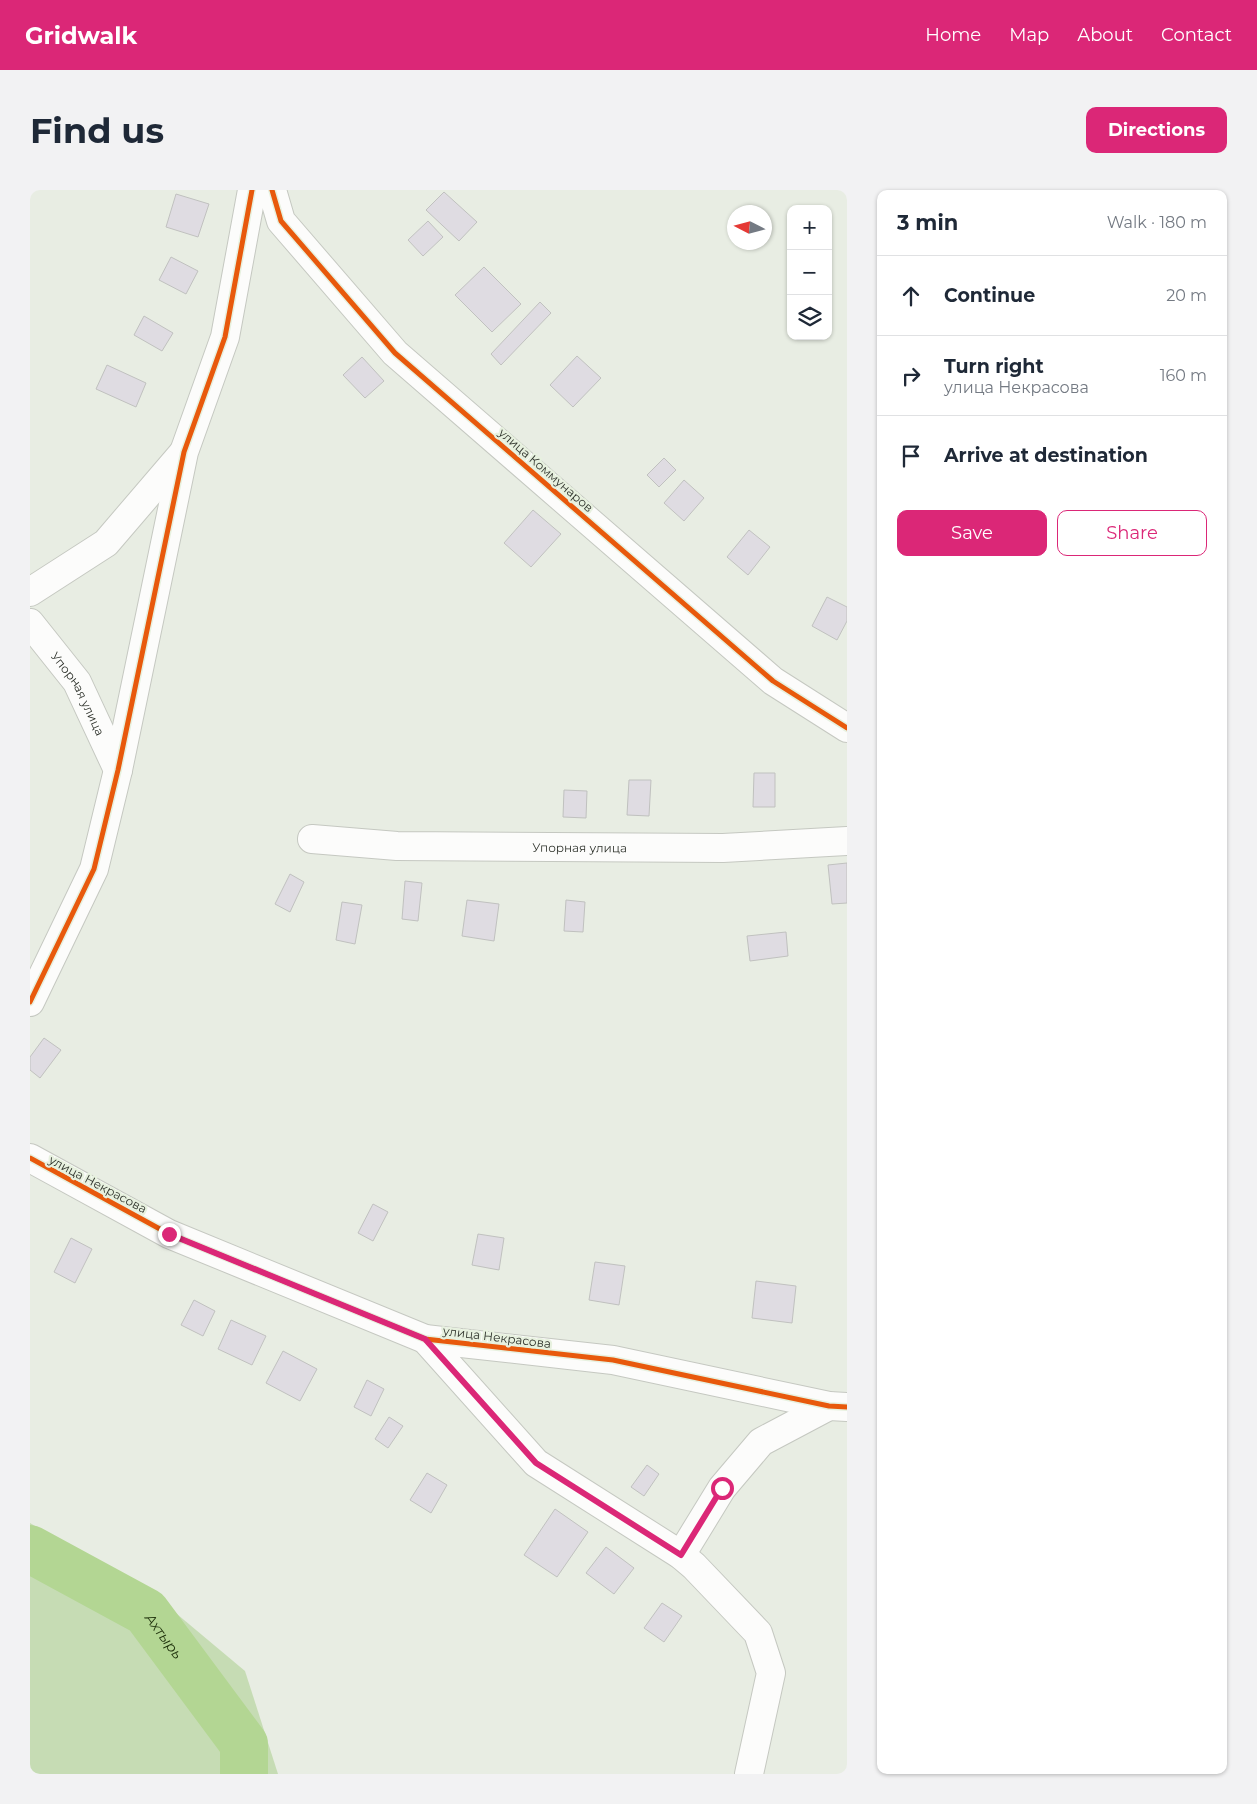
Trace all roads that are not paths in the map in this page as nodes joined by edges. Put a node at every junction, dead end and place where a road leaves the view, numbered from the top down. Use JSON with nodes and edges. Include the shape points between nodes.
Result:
{"nodes":[{"id":1,"x":252,"y":190,"type":"edge"},
{"id":2,"x":272,"y":190,"type":"edge"},
{"id":3,"x":184,"y":452,"type":"junction"},
{"id":4,"x":30,"y":592,"type":"edge"},
{"id":5,"x":30,"y":623,"type":"edge"},
{"id":6,"x":847,"y":728,"type":"edge"},
{"id":7,"x":118,"y":770,"type":"junction"},
{"id":8,"x":312,"y":839,"type":"dead end"},
{"id":9,"x":847,"y":841,"type":"edge"},
{"id":10,"x":30,"y":1002,"type":"edge"},
{"id":11,"x":30,"y":1158,"type":"edge"},
{"id":12,"x":425,"y":1339,"type":"junction"},
{"id":13,"x":838,"y":1406,"type":"edge"},
{"id":14,"x":681,"y":1555,"type":"junction"},
{"id":15,"x":749,"y":1774,"type":"edge"}],
"edges":[{"from":1,"to":3,"type":"street","via":[[225,337]]},
{"from":2,"to":6,"type":"street","name":"улица Коммунаров","via":[[281,221],[395,353],[773,681]]},
{"from":3,"to":4,"type":"street","via":[[106,543]]},
{"from":3,"to":7,"type":"street"},
{"from":5,"to":7,"type":"street","name":"Упорная улица","via":[[77,682]]},
{"from":7,"to":10,"type":"street","via":[[94,869]]},
{"from":8,"to":9,"type":"street","name":"Упорная улица","via":[[397,846],[723,848]]},
{"from":11,"to":12,"type":"street","name":"улица Некрасова","via":[[169,1234]]},
{"from":12,"to":13,"type":"street","name":"улица Некрасова","via":[[612,1360]]},
{"from":12,"to":14,"type":"street","name":"улица Некрасова","via":[[536,1463]]},
{"from":13,"to":14,"type":"street","via":[[761,1442],[722,1488]]},
{"from":14,"to":15,"type":"street","name":"улица Некрасова","via":[[758,1633],[771,1673]]}]}
